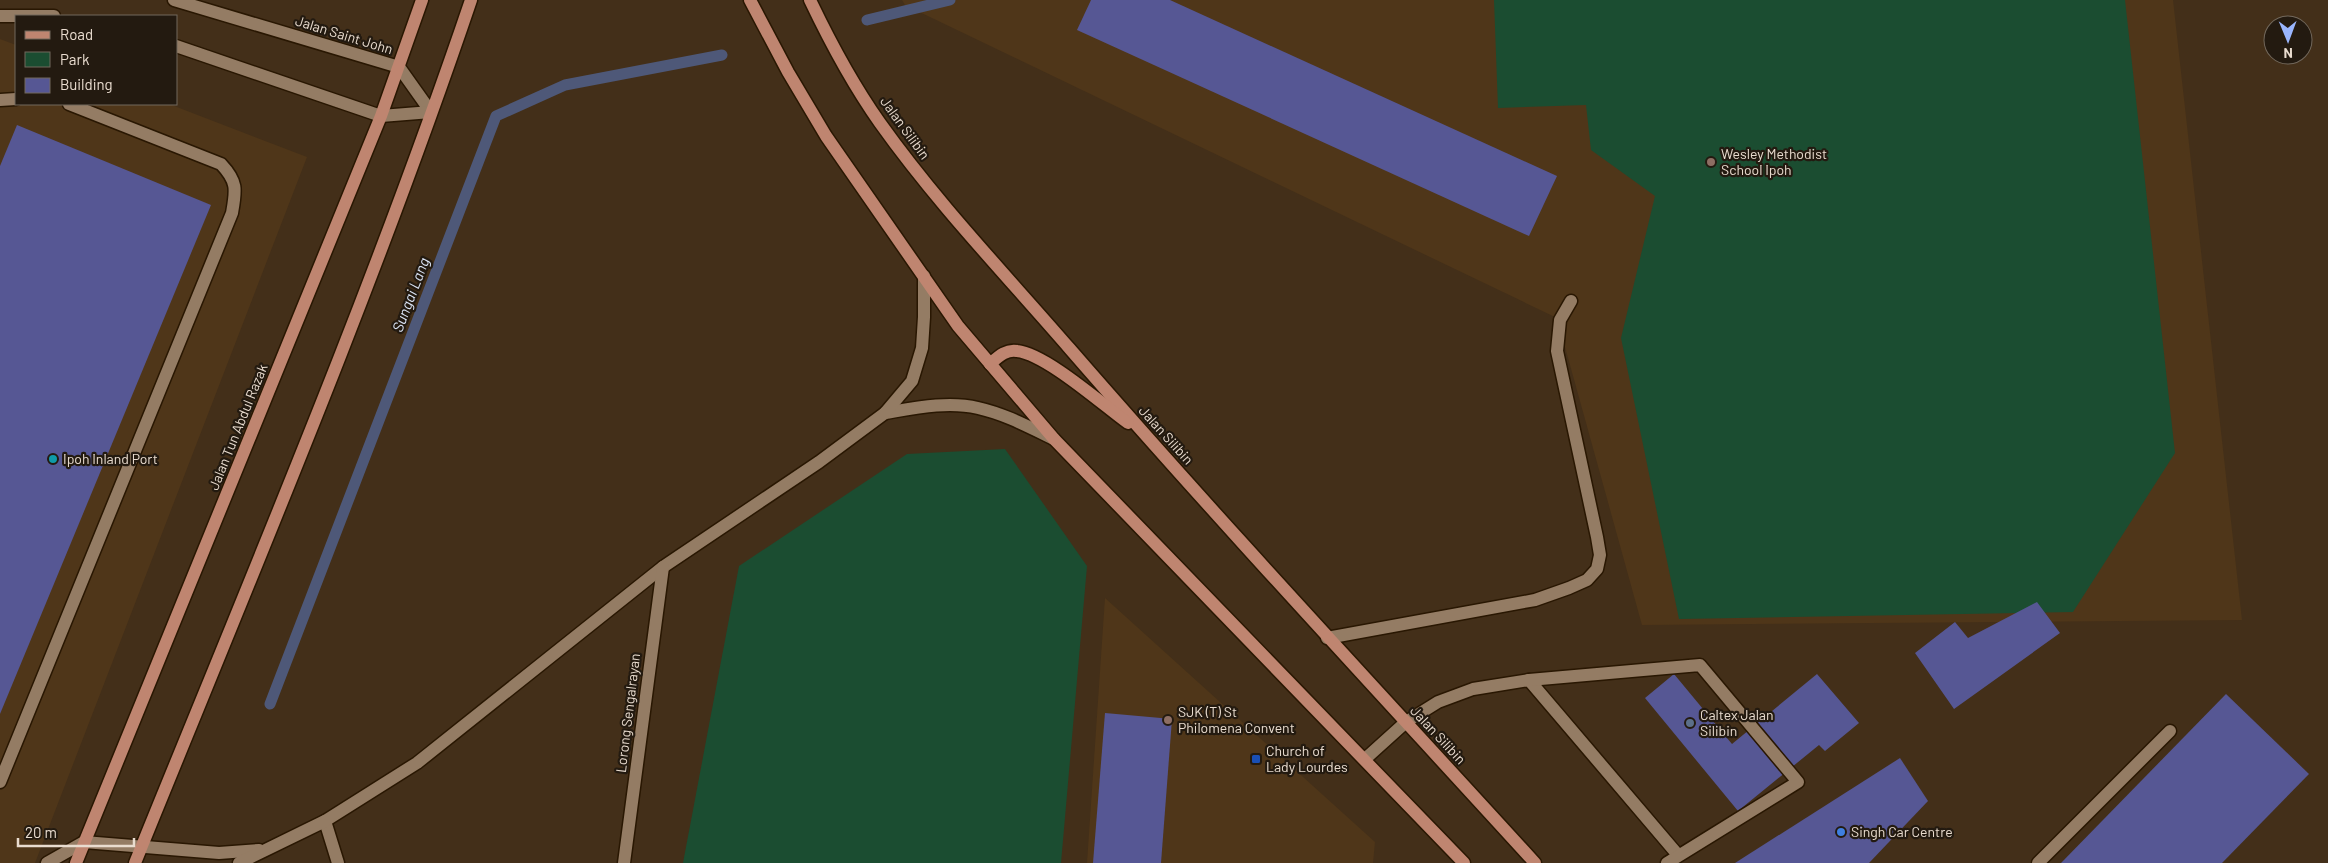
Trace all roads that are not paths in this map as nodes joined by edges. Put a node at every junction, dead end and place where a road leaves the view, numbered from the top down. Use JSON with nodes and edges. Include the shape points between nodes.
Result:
{"nodes":[{"id":1,"x":174,"y":0,"type":"edge"},
{"id":2,"x":422,"y":0,"type":"edge"},
{"id":3,"x":471,"y":0,"type":"edge"},
{"id":4,"x":750,"y":0,"type":"edge"},
{"id":5,"x":810,"y":0,"type":"edge"},
{"id":6,"x":0,"y":16,"type":"edge"},
{"id":7,"x":15,"y":16,"type":"edge"},
{"id":8,"x":178,"y":47,"type":"edge"},
{"id":9,"x":399,"y":67,"type":"junction"},
{"id":10,"x":15,"y":99,"type":"edge"},
{"id":11,"x":0,"y":100,"type":"edge"},
{"id":12,"x":72,"y":105,"type":"edge"},
{"id":13,"x":431,"y":112,"type":"junction"},
{"id":14,"x":381,"y":116,"type":"junction"},
{"id":15,"x":924,"y":276,"type":"junction"},
{"id":16,"x":1571,"y":302,"type":"dead end"},
{"id":17,"x":990,"y":364,"type":"junction"},
{"id":18,"x":885,"y":413,"type":"junction"},
{"id":19,"x":1148,"y":438,"type":"junction"},
{"id":20,"x":1054,"y":439,"type":"junction"},
{"id":21,"x":663,"y":567,"type":"junction"},
{"id":22,"x":1327,"y":638,"type":"junction"},
{"id":23,"x":1530,"y":680,"type":"junction"},
{"id":24,"x":1406,"y":722,"type":"junction"},
{"id":25,"x":2170,"y":731,"type":"dead end"},
{"id":26,"x":1365,"y":759,"type":"junction"},
{"id":27,"x":0,"y":782,"type":"edge"},
{"id":28,"x":325,"y":821,"type":"junction"},
{"id":29,"x":84,"y":842,"type":"junction"},
{"id":30,"x":141,"y":848,"type":"junction"},
{"id":31,"x":264,"y":850,"type":"junction"},
{"id":32,"x":1672,"y":859,"type":"edge"},
{"id":33,"x":47,"y":863,"type":"edge"},
{"id":34,"x":76,"y":863,"type":"edge"},
{"id":35,"x":135,"y":863,"type":"edge"},
{"id":36,"x":239,"y":863,"type":"edge"},
{"id":37,"x":338,"y":863,"type":"edge"},
{"id":38,"x":624,"y":863,"type":"edge"},
{"id":39,"x":1464,"y":863,"type":"edge"},
{"id":40,"x":1535,"y":863,"type":"edge"},
{"id":41,"x":2038,"y":863,"type":"edge"}],
"edges":[{"from":1,"to":9,"type":"street","name":"Jalan Saint John"},
{"from":2,"to":9,"type":"main road","name":"Jalan Tun Abdul Razak"},
{"from":3,"to":13,"type":"main road"},
{"from":4,"to":15,"type":"main road","via":[[826,136]]},
{"from":5,"to":19,"type":"main road","name":"Jalan Silibin","via":[[829,40],[880,122],[930,188]]},
{"from":6,"to":7,"type":"street"},
{"from":8,"to":14,"type":"street"},
{"from":9,"to":13,"type":"street","name":"Jalan Saint John"},
{"from":9,"to":14,"type":"main road","name":"Jalan Tun Abdul Razak"},
{"from":10,"to":11,"type":"street"},
{"from":12,"to":27,"type":"street","via":[[221,164],[232,176],[235,195],[232,213]]},
{"from":13,"to":14,"type":"street"},
{"from":13,"to":30,"type":"main road","via":[[291,481]]},
{"from":14,"to":29,"type":"main road","name":"Jalan Tun Abdul Razak"},
{"from":15,"to":17,"type":"main road","via":[[958,326]]},
{"from":15,"to":18,"type":"street","via":[[922,348],[912,381]]},
{"from":16,"to":22,"type":"street","via":[[1560,320],[1557,351],[1597,537],[1598,569],[1587,580],[1534,600]]},
{"from":17,"to":19,"type":"main road","via":[[1005,352],[1017,350],[1032,355]]},
{"from":17,"to":20,"type":"main road"},
{"from":18,"to":20,"type":"street","via":[[934,405],[977,407],[1010,418]]},
{"from":18,"to":21,"type":"street","via":[[819,462]]},
{"from":19,"to":22,"type":"main road","name":"Jalan Silibin"},
{"from":20,"to":26,"type":"main road"},
{"from":21,"to":28,"type":"street","via":[[417,763]]},
{"from":21,"to":38,"type":"street","name":"Lorong Sengalrayan"},
{"from":22,"to":24,"type":"main road","name":"Jalan Silibin"},
{"from":23,"to":24,"type":"street","via":[[1473,689],[1438,702]]},
{"from":23,"to":32,"type":"street"},
{"from":23,"to":32,"type":"street","via":[[1700,665],[1798,782]]},
{"from":24,"to":26,"type":"street"},
{"from":24,"to":40,"type":"main road","name":"Jalan Silibin"},
{"from":25,"to":41,"type":"street"},
{"from":26,"to":39,"type":"main road"},
{"from":28,"to":31,"type":"street"},
{"from":28,"to":37,"type":"street"},
{"from":29,"to":30,"type":"street"},
{"from":29,"to":33,"type":"street"},
{"from":29,"to":34,"type":"main road","name":"Jalan Tun Abdul Razak"},
{"from":30,"to":31,"type":"street","via":[[219,854]]},
{"from":30,"to":35,"type":"main road"},
{"from":31,"to":36,"type":"street"}]}
